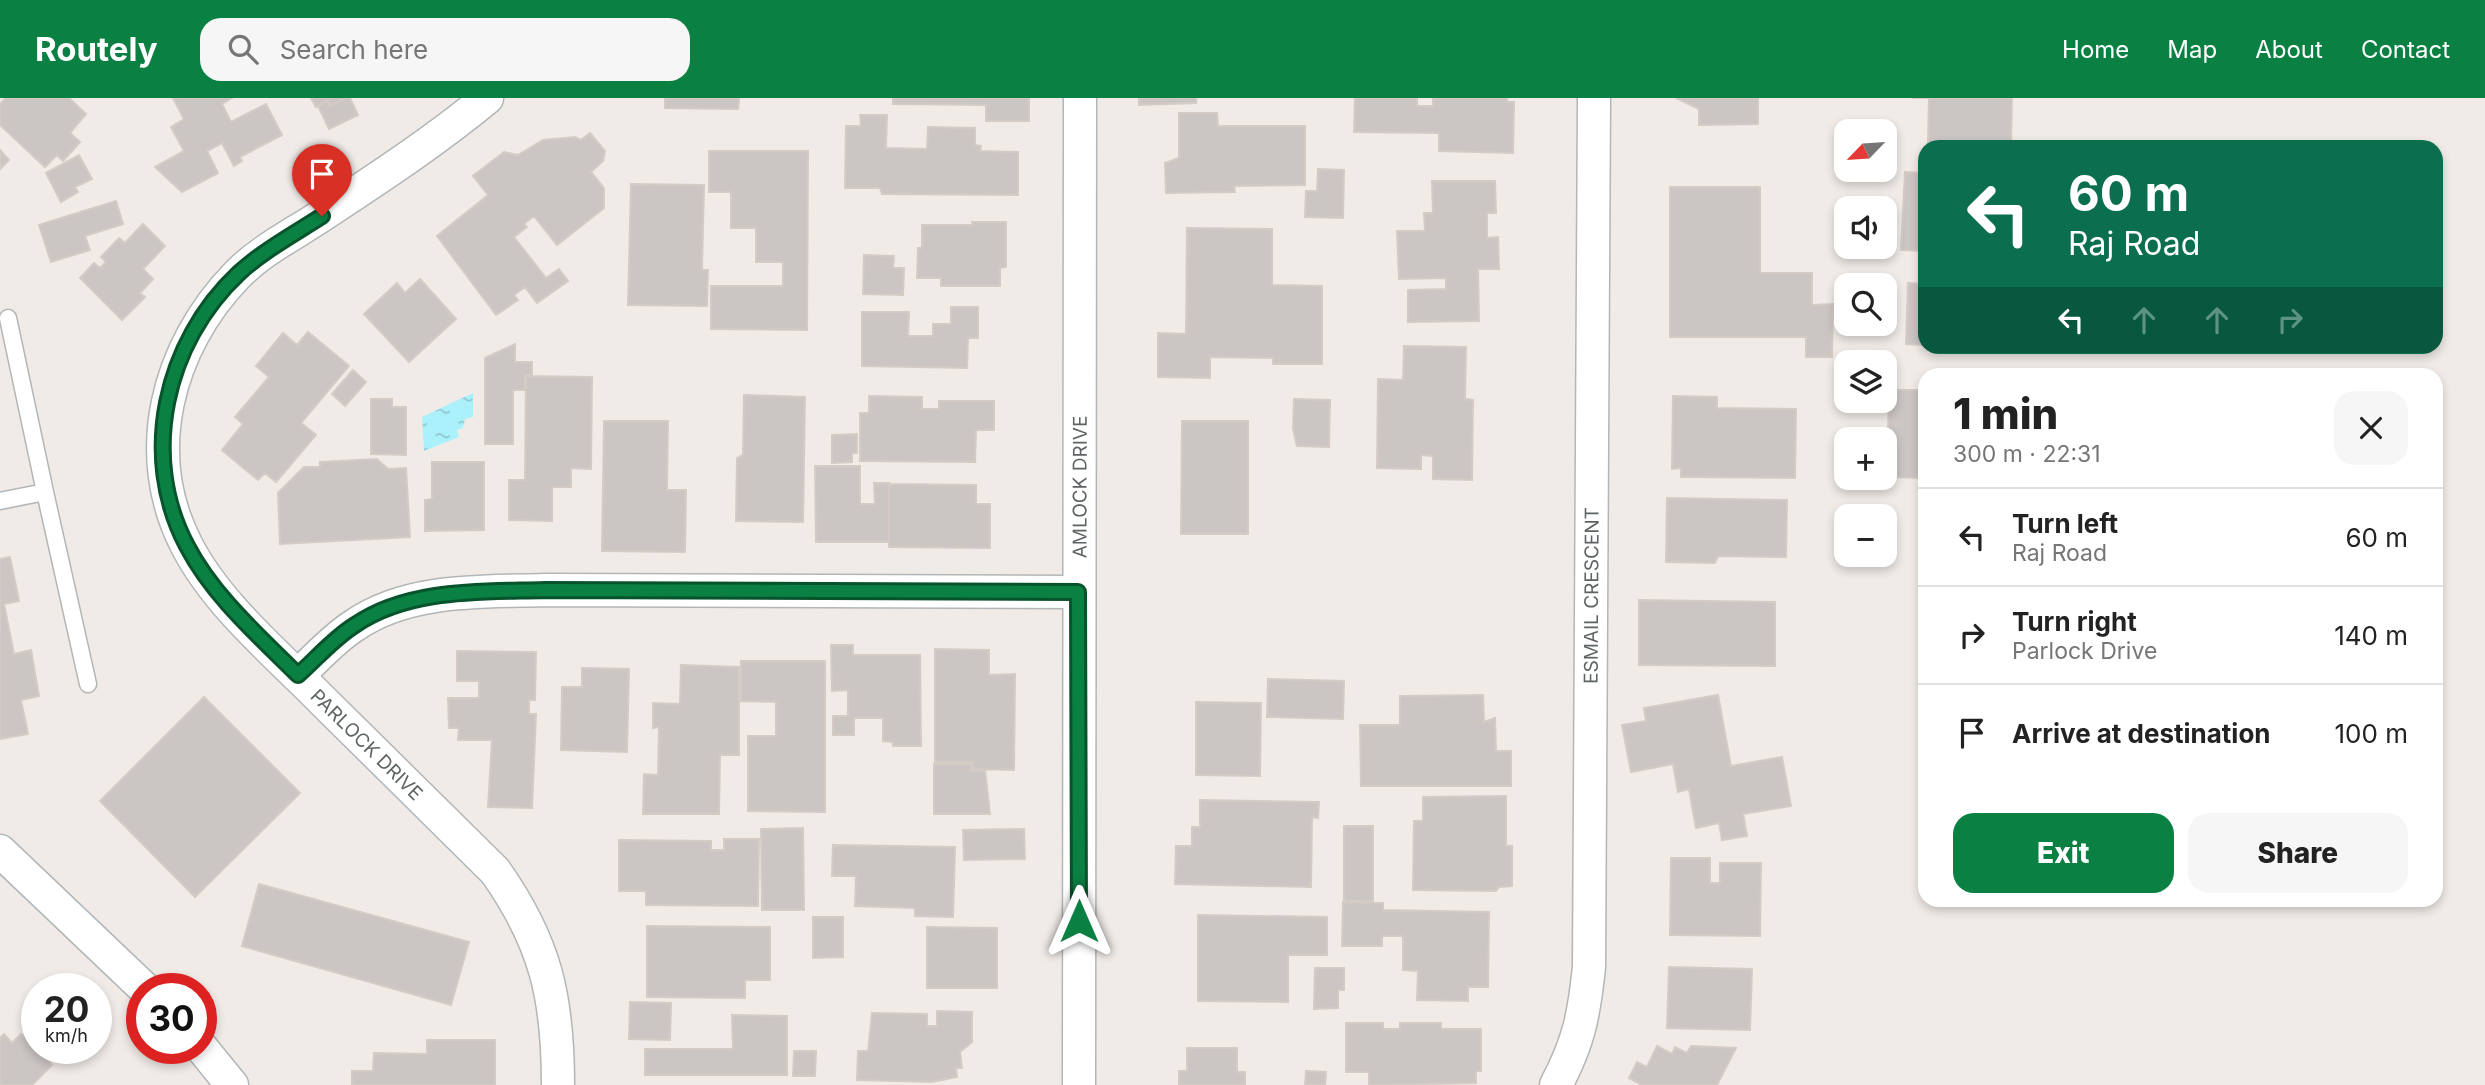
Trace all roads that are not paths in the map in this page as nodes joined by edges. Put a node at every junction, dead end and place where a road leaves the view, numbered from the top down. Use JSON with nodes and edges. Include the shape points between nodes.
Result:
{"nodes":[{"id":1,"x":487,"y":98,"type":"edge"},
{"id":2,"x":1080,"y":98,"type":"edge"},
{"id":3,"x":1594,"y":98,"type":"edge"},
{"id":4,"x":8,"y":318,"type":"dead end"},
{"id":5,"x":45,"y":492,"type":"junction"},
{"id":6,"x":0,"y":501,"type":"edge"},
{"id":7,"x":1078,"y":592,"type":"junction"},
{"id":8,"x":298,"y":675,"type":"junction"},
{"id":9,"x":88,"y":684,"type":"dead end"},
{"id":10,"x":0,"y":851,"type":"edge"},
{"id":11,"x":128,"y":973,"type":"edge"},
{"id":12,"x":215,"y":1064,"type":"edge"},
{"id":13,"x":232,"y":1085,"type":"edge"},
{"id":14,"x":558,"y":1085,"type":"edge"},
{"id":15,"x":1079,"y":1085,"type":"edge"},
{"id":16,"x":1556,"y":1085,"type":"edge"}],
"edges":[{"from":1,"to":8,"type":"street","name":"PARLOCK DRIVE","via":[[437,139],[239,273],[188,342],[173,378],[164,412],[162,450],[172,515],[209,579]]},
{"from":2,"to":7,"type":"street","name":"AMLOCK DRIVE"},
{"from":3,"to":16,"type":"street","name":"ESMAIL CRESCENT","via":[[1589,967],[1584,1018],[1572,1056]]},
{"from":4,"to":5,"type":"lane"},
{"from":5,"to":6,"type":"lane"},
{"from":5,"to":9,"type":"lane"},
{"from":7,"to":8,"type":"street","via":[[467,592],[379,610],[353,626]]},
{"from":7,"to":15,"type":"street","name":"AMLOCK DRIVE"},
{"from":8,"to":14,"type":"street","name":"PARLOCK DRIVE","via":[[495,872],[521,908],[542,956],[555,1006]]},
{"from":10,"to":11,"type":"street"},
{"from":12,"to":13,"type":"street"}]}
